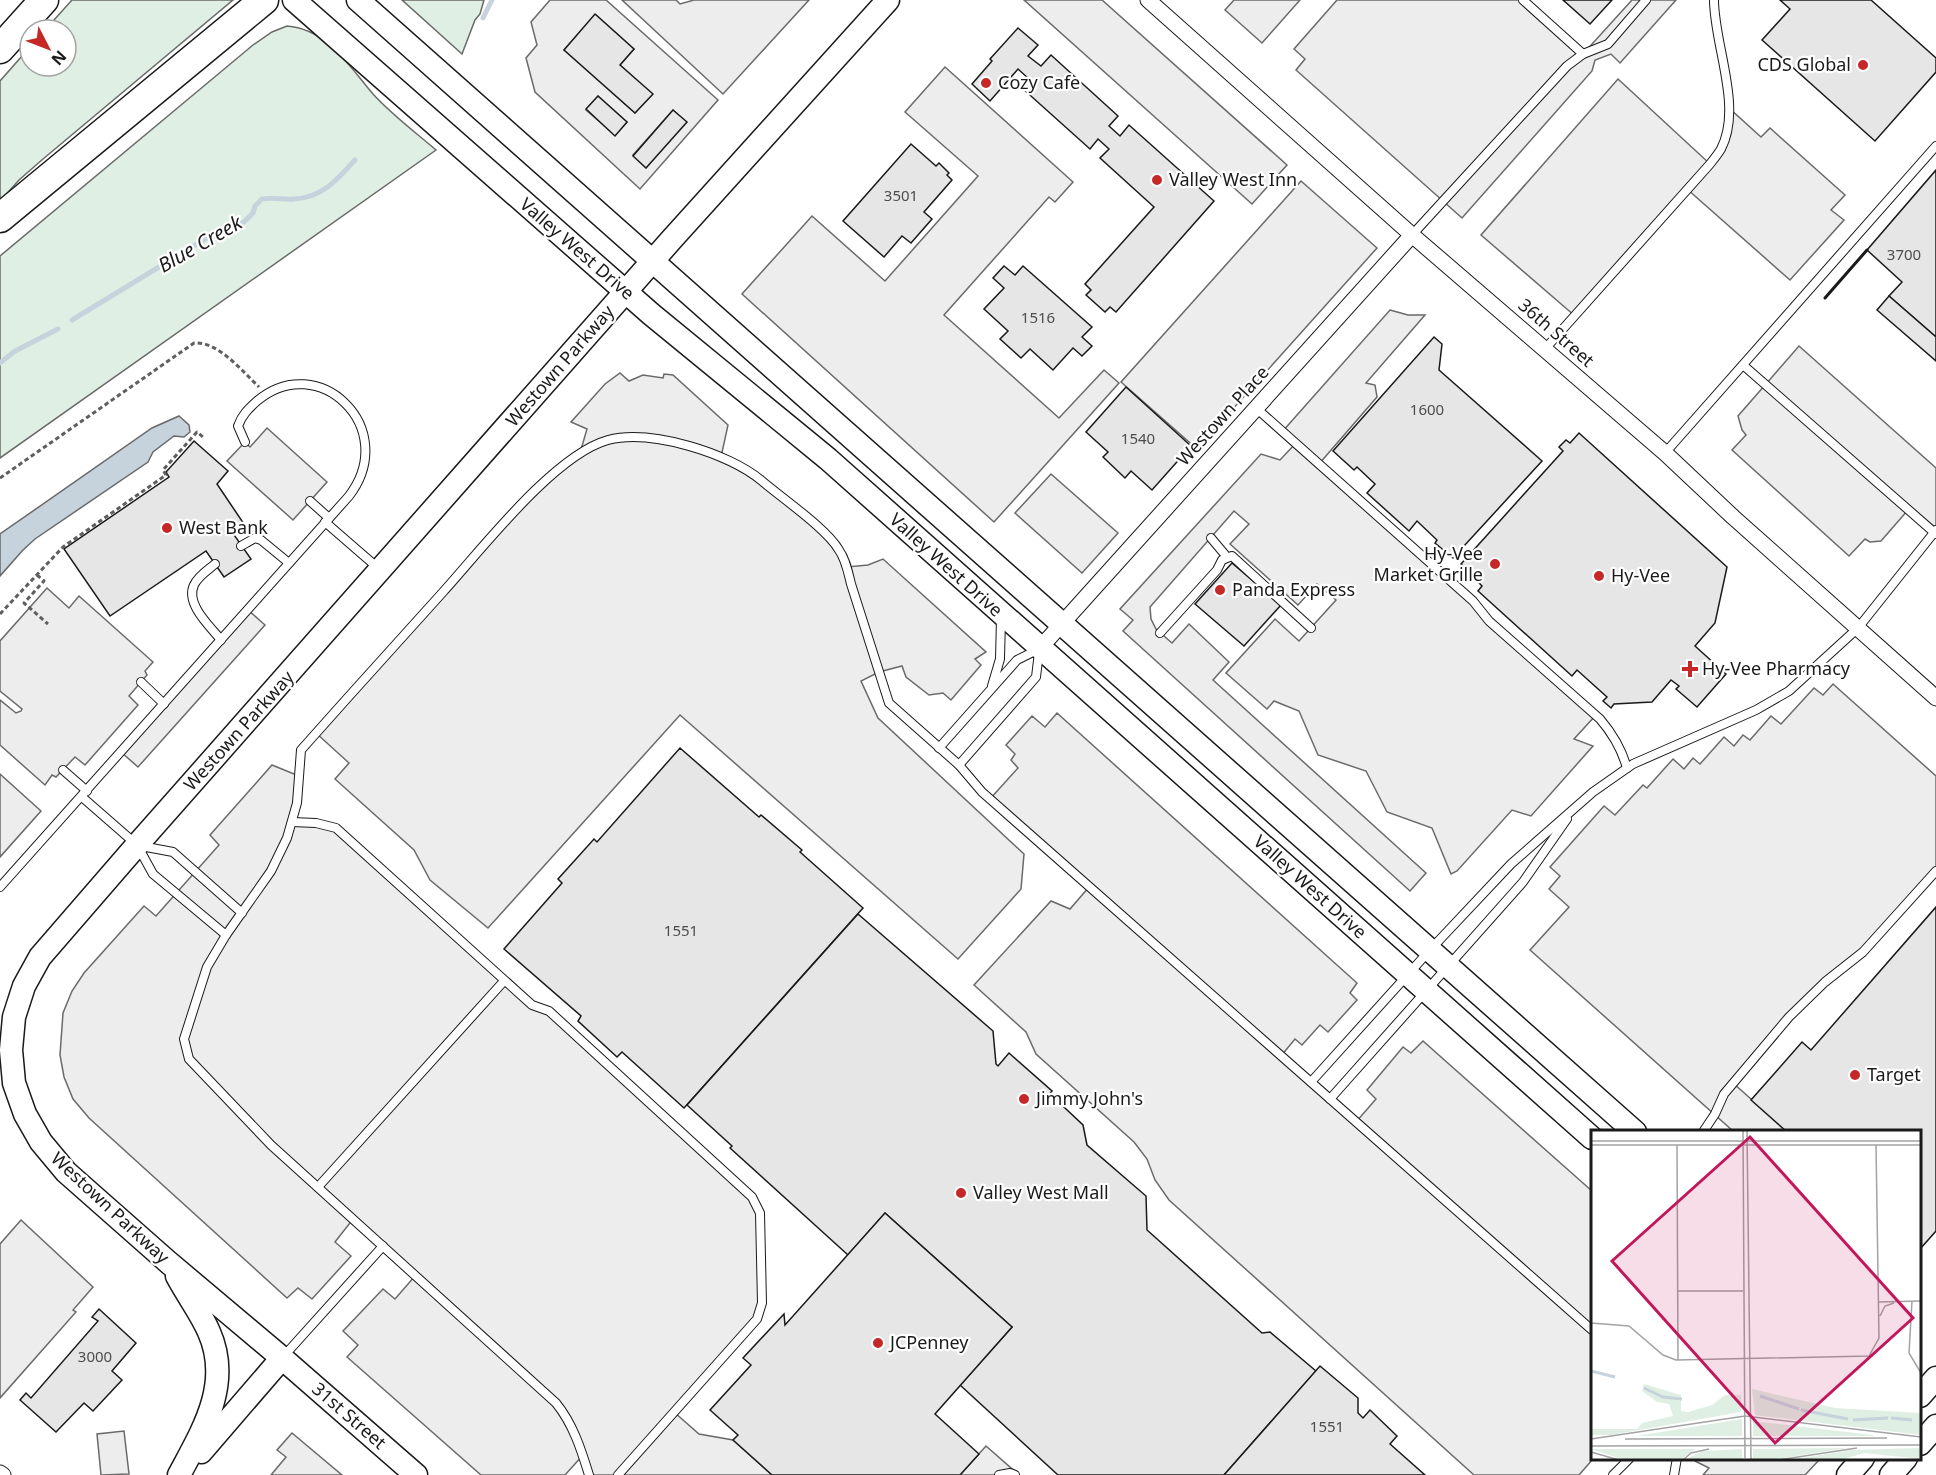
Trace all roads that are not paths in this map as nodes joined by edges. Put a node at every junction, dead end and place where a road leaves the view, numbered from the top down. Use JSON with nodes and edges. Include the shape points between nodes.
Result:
{"nodes":[{"id":1,"x":44,"y":0,"type":"edge"},
{"id":2,"x":264,"y":0,"type":"edge"},
{"id":3,"x":294,"y":0,"type":"edge"},
{"id":4,"x":358,"y":0,"type":"edge"},
{"id":5,"x":888,"y":0,"type":"edge"},
{"id":6,"x":1148,"y":0,"type":"edge"},
{"id":7,"x":1522,"y":0,"type":"edge"},
{"id":8,"x":1646,"y":0,"type":"edge"},
{"id":9,"x":1714,"y":0,"type":"edge"},
{"id":10,"x":0,"y":49,"type":"edge"},
{"id":11,"x":1583,"y":54,"type":"junction"},
{"id":12,"x":1936,"y":146,"type":"edge"},
{"id":13,"x":0,"y":218,"type":"edge"},
{"id":14,"x":1412,"y":235,"type":"junction"},
{"id":15,"x":652,"y":261,"type":"junction"},
{"id":16,"x":625,"y":292,"type":"junction"},
{"id":17,"x":1545,"y":349,"type":"junction"},
{"id":18,"x":1743,"y":365,"type":"junction"},
{"id":19,"x":1256,"y":408,"type":"junction"},
{"id":20,"x":244,"y":442,"type":"dead end"},
{"id":21,"x":1665,"y":453,"type":"junction"},
{"id":22,"x":310,"y":501,"type":"dead end"},
{"id":23,"x":327,"y":520,"type":"junction"},
{"id":24,"x":1935,"y":532,"type":"edge"},
{"id":25,"x":1211,"y":537,"type":"dead end"},
{"id":26,"x":242,"y":546,"type":"dead end"},
{"id":27,"x":1227,"y":557,"type":"junction"},
{"id":28,"x":289,"y":563,"type":"junction"},
{"id":29,"x":215,"y":564,"type":"dead end"},
{"id":30,"x":381,"y":570,"type":"junction"},
{"id":31,"x":1001,"y":614,"type":"junction"},
{"id":32,"x":1062,"y":624,"type":"junction"},
{"id":33,"x":1311,"y":628,"type":"dead end"},
{"id":34,"x":1858,"y":628,"type":"junction"},
{"id":35,"x":1160,"y":633,"type":"dead end"},
{"id":36,"x":220,"y":640,"type":"junction"},
{"id":37,"x":1040,"y":648,"type":"junction"},
{"id":38,"x":141,"y":682,"type":"dead end"},
{"id":39,"x":990,"y":690,"type":"junction"},
{"id":40,"x":1936,"y":698,"type":"edge"},
{"id":41,"x":164,"y":704,"type":"junction"},
{"id":42,"x":939,"y":748,"type":"junction"},
{"id":43,"x":958,"y":765,"type":"junction"},
{"id":44,"x":1627,"y":768,"type":"junction"},
{"id":45,"x":63,"y":770,"type":"dead end"},
{"id":46,"x":84,"y":794,"type":"junction"},
{"id":47,"x":1575,"y":808,"type":"junction"},
{"id":48,"x":292,"y":822,"type":"junction"},
{"id":49,"x":137,"y":846,"type":"junction"},
{"id":50,"x":1936,"y":871,"type":"edge"},
{"id":51,"x":0,"y":887,"type":"edge"},
{"id":52,"x":242,"y":913,"type":"junction"},
{"id":53,"x":226,"y":934,"type":"junction"},
{"id":54,"x":1430,"y":950,"type":"junction"},
{"id":55,"x":1448,"y":966,"type":"junction"},
{"id":56,"x":1407,"y":974,"type":"junction"},
{"id":57,"x":504,"y":981,"type":"junction"},
{"id":58,"x":1426,"y":991,"type":"junction"},
{"id":59,"x":1311,"y":1082,"type":"junction"},
{"id":60,"x":1330,"y":1099,"type":"junction"},
{"id":61,"x":1634,"y":1130,"type":"edge"},
{"id":62,"x":1704,"y":1130,"type":"edge"},
{"id":63,"x":1591,"y":1136,"type":"edge"},
{"id":64,"x":318,"y":1187,"type":"junction"},
{"id":65,"x":383,"y":1246,"type":"junction"},
{"id":66,"x":168,"y":1262,"type":"junction"},
{"id":67,"x":1591,"y":1328,"type":"edge"},
{"id":68,"x":282,"y":1358,"type":"junction"},
{"id":69,"x":1628,"y":1460,"type":"edge"},
{"id":70,"x":1677,"y":1460,"type":"edge"},
{"id":71,"x":1861,"y":1460,"type":"edge"},
{"id":72,"x":1904,"y":1460,"type":"edge"},
{"id":73,"x":180,"y":1475,"type":"edge"},
{"id":74,"x":417,"y":1475,"type":"edge"},
{"id":75,"x":589,"y":1475,"type":"edge"},
{"id":76,"x":618,"y":1475,"type":"edge"},
{"id":77,"x":999,"y":1475,"type":"edge"},
{"id":78,"x":1015,"y":1475,"type":"edge"},
{"id":79,"x":1613,"y":1475,"type":"edge"},
{"id":80,"x":1674,"y":1475,"type":"edge"},
{"id":81,"x":1848,"y":1475,"type":"edge"},
{"id":82,"x":1891,"y":1475,"type":"edge"}],
"edges":[{"from":1,"to":10,"type":"highway"},
{"from":2,"to":13,"type":"highway"},
{"from":3,"to":16,"type":"main road","name":"Valley West Drive"},
{"from":4,"to":15,"type":"main road","name":"Valley West Drive"},
{"from":5,"to":15,"type":"main road","name":"Westown Parkway"},
{"from":6,"to":14,"type":"street","name":"36th Street"},
{"from":7,"to":11,"type":"lane"},
{"from":8,"to":11,"type":"lane","via":[[1608,44]]},
{"from":9,"to":17,"type":"lane","via":[[1730,109],[1722,148]]},
{"from":11,"to":14,"type":"lane","via":[[1567,66]]},
{"from":12,"to":18,"type":"lane"},
{"from":14,"to":17,"type":"street","name":"36th Street"},
{"from":14,"to":19,"type":"street","name":"Westown Place"},
{"from":15,"to":16,"type":"main road","name":"Westown Parkway"},
{"from":15,"to":32,"type":"main road","name":"Valley West Drive"},
{"from":16,"to":30,"type":"main road","name":"Westown Parkway"},
{"from":16,"to":31,"type":"main road","name":"Valley West Drive","via":[[828,459]]},
{"from":17,"to":21,"type":"street","name":"36th Street"},
{"from":18,"to":21,"type":"lane"},
{"from":18,"to":24,"type":"lane"},
{"from":19,"to":32,"type":"street","name":"Westown Place"},
{"from":19,"to":44,"type":"lane","via":[[1600,719],[1624,756]]},
{"from":20,"to":23,"type":"lane","via":[[238,426],[242,416],[267,394],[285,387],[323,389],[345,403],[360,423],[366,448],[363,474]]},
{"from":21,"to":34,"type":"street","name":"36th Street"},
{"from":22,"to":23,"type":"lane"},
{"from":23,"to":28,"type":"lane"},
{"from":23,"to":30,"type":"lane"},
{"from":24,"to":34,"type":"lane"},
{"from":25,"to":27,"type":"lane"},
{"from":26,"to":28,"type":"lane","via":[[255,538],[261,540]]},
{"from":27,"to":33,"type":"lane","via":[[1232,556]]},
{"from":27,"to":35,"type":"lane"},
{"from":28,"to":36,"type":"lane"},
{"from":29,"to":36,"type":"lane","via":[[194,584],[192,594],[195,606]]},
{"from":30,"to":49,"type":"main road","name":"Westown Parkway"},
{"from":31,"to":37,"type":"main road","name":"Valley West Drive"},
{"from":31,"to":39,"type":"lane","via":[[1000,658]]},
{"from":32,"to":37,"type":"street","name":"Westown Place"},
{"from":32,"to":54,"type":"main road","name":"Valley West Drive"},
{"from":34,"to":40,"type":"street","name":"36th Street"},
{"from":34,"to":44,"type":"lane","via":[[1790,691]]},
{"from":36,"to":41,"type":"lane"},
{"from":37,"to":39,"type":"lane","via":[[1017,660]]},
{"from":37,"to":43,"type":"lane","via":[[1036,677]]},
{"from":37,"to":56,"type":"main road","name":"Valley West Drive"},
{"from":38,"to":41,"type":"lane"},
{"from":39,"to":42,"type":"lane"},
{"from":41,"to":46,"type":"lane"},
{"from":42,"to":43,"type":"lane"},
{"from":42,"to":48,"type":"lane","via":[[889,703],[847,567],[839,549],[825,534],[754,474],[721,457],[646,437],[608,440],[555,471],[301,750]]},
{"from":43,"to":59,"type":"lane","via":[[982,792]]},
{"from":44,"to":47,"type":"lane"},
{"from":45,"to":46,"type":"lane"},
{"from":46,"to":49,"type":"lane"},
{"from":46,"to":51,"type":"lane"},
{"from":47,"to":54,"type":"lane","via":[[1511,864]]},
{"from":47,"to":55,"type":"lane","via":[[1523,882]]},
{"from":48,"to":52,"type":"lane","via":[[271,871]]},
{"from":48,"to":57,"type":"lane","via":[[336,828]]},
{"from":49,"to":52,"type":"lane","via":[[173,852]]},
{"from":49,"to":53,"type":"lane","via":[[153,874]]},
{"from":49,"to":66,"type":"main road","name":"Westown Parkway","via":[[40,957],[24,986],[14,1017],[11,1050],[14,1083],[41,1143],[66,1172]]},
{"from":50,"to":62,"type":"lane","via":[[1863,952],[1801,1004],[1724,1094]]},
{"from":52,"to":53,"type":"lane"},
{"from":53,"to":64,"type":"lane","via":[[207,967],[193,1008],[184,1039],[189,1059],[271,1145]]},
{"from":54,"to":55,"type":"main road","name":"Valley West Drive"},
{"from":54,"to":56,"type":"lane"},
{"from":55,"to":58,"type":"lane"},
{"from":55,"to":61,"type":"main road","name":"Valley West Drive"},
{"from":56,"to":58,"type":"main road","name":"Valley West Drive"},
{"from":56,"to":59,"type":"lane"},
{"from":57,"to":64,"type":"lane"},
{"from":57,"to":76,"type":"lane","via":[[531,1005],[558,1019],[752,1197],[760,1213],[762,1303],[757,1319]]},
{"from":58,"to":60,"type":"lane"},
{"from":58,"to":63,"type":"main road","name":"Valley West Drive"},
{"from":59,"to":60,"type":"lane"},
{"from":60,"to":67,"type":"lane"},
{"from":64,"to":65,"type":"lane"},
{"from":65,"to":68,"type":"lane"},
{"from":65,"to":75,"type":"lane","via":[[556,1403],[574,1430]]},
{"from":66,"to":68,"type":"main road","name":"Westown Parkway"},
{"from":66,"to":73,"type":"main road","via":[[209,1331],[219,1373],[205,1425]]},
{"from":68,"to":73,"type":"main road"},
{"from":68,"to":74,"type":"main road","name":"31st Street"},
{"from":69,"to":79,"type":"lane"},
{"from":70,"to":80,"type":"lane"},
{"from":71,"to":81,"type":"main road"},
{"from":72,"to":82,"type":"main road"},
{"from":77,"to":78,"type":"lane"}]}
